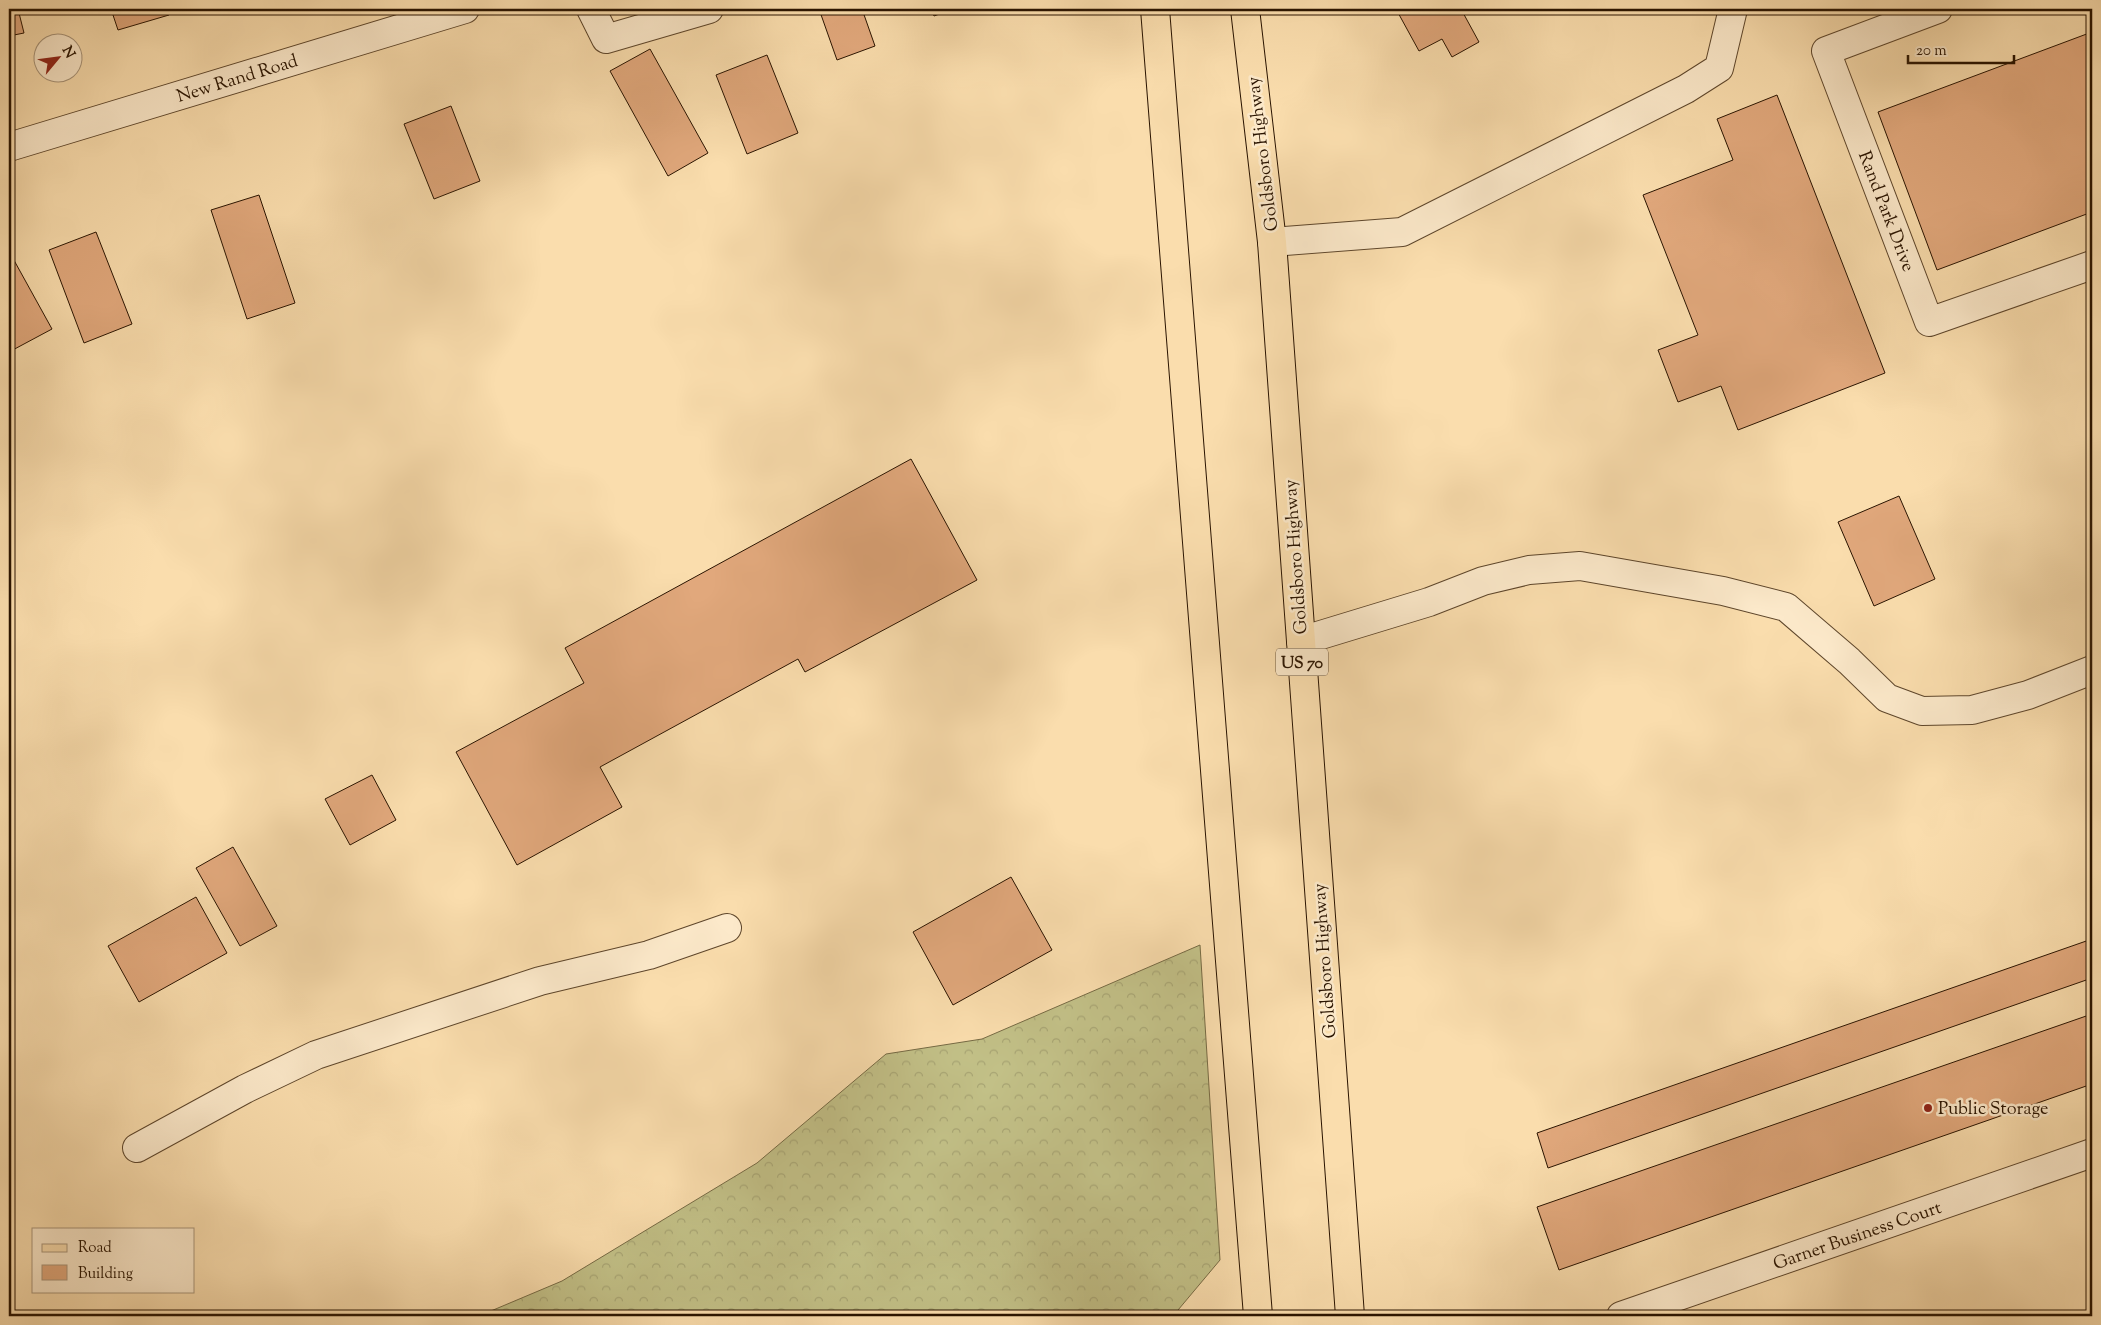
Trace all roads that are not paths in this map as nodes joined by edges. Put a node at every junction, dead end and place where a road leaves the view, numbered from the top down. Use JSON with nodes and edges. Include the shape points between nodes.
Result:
{"nodes":[{"id":1,"x":465,"y":9,"type":"edge"},
{"id":2,"x":591,"y":9,"type":"edge"},
{"id":3,"x":710,"y":9,"type":"edge"},
{"id":4,"x":1155,"y":9,"type":"edge"},
{"id":5,"x":1245,"y":9,"type":"edge"},
{"id":6,"x":1733,"y":9,"type":"edge"},
{"id":7,"x":1938,"y":9,"type":"edge"},
{"id":8,"x":664,"y":15,"type":"edge"},
{"id":9,"x":9,"y":147,"type":"edge"},
{"id":10,"x":1272,"y":242,"type":"junction"},
{"id":11,"x":2092,"y":265,"type":"edge"},
{"id":12,"x":1301,"y":641,"type":"junction"},
{"id":13,"x":2092,"y":670,"type":"edge"},
{"id":14,"x":728,"y":928,"type":"dead end"},
{"id":15,"x":138,"y":1148,"type":"dead end"},
{"id":16,"x":2092,"y":1153,"type":"edge"},
{"id":17,"x":1258,"y":1316,"type":"edge"},
{"id":18,"x":1350,"y":1316,"type":"edge"},
{"id":19,"x":1621,"y":1316,"type":"edge"}],
"edges":[{"from":1,"to":9,"type":"street","name":"New Rand Road"},
{"from":2,"to":8,"type":"street","via":[[606,39]]},
{"from":3,"to":8,"type":"street"},
{"from":4,"to":17,"type":"main road"},
{"from":5,"to":10,"type":"main road","name":"Goldsboro Highway","number":"US 70"},
{"from":6,"to":10,"type":"street","via":[[1719,68],[1635,115],[1402,232]]},
{"from":7,"to":11,"type":"street","name":"Rand Park Drive","via":[[1826,51],[1929,322]]},
{"from":10,"to":12,"type":"main road","name":"Goldsboro Highway","number":"US 70"},
{"from":12,"to":13,"type":"street","via":[[1429,602],[1483,581],[1529,570],[1580,566],[1723,591],[1786,607],[1887,698],[1922,711],[1972,710],[2028,695]]},
{"from":12,"to":18,"type":"main road","name":"Goldsboro Highway","number":"US 70"},
{"from":14,"to":15,"type":"street","via":[[649,955],[540,981],[316,1056],[245,1089]]},
{"from":16,"to":19,"type":"street","name":"Garner Business Court"}]}
